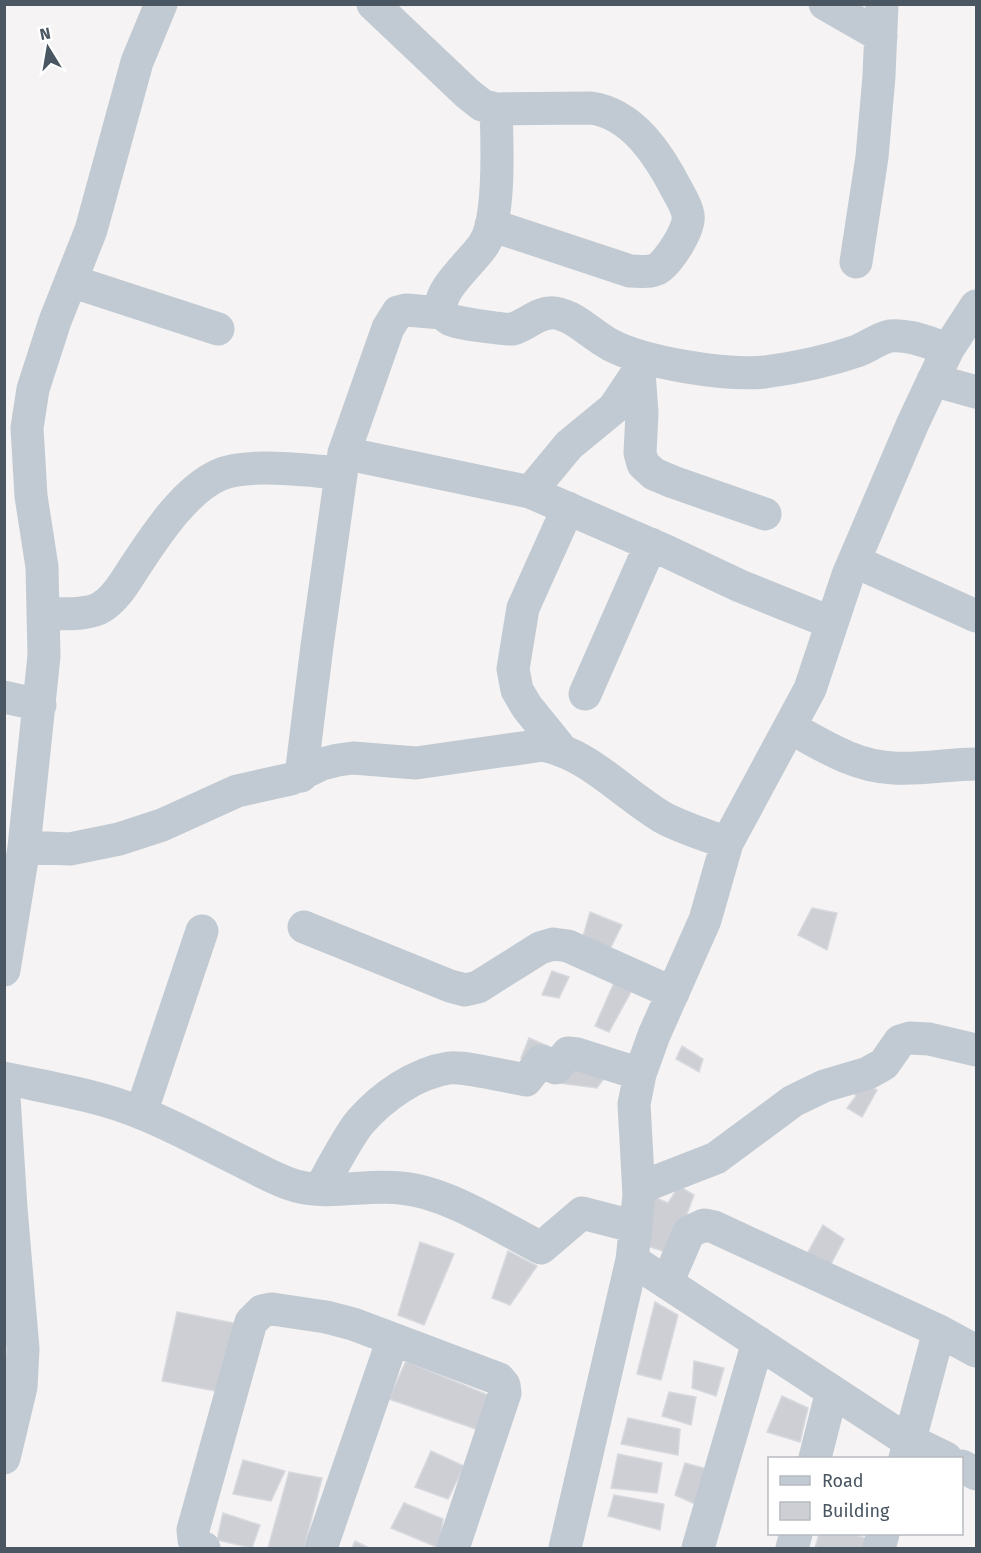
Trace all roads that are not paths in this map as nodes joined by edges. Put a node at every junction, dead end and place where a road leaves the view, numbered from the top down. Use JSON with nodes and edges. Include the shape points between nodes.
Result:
{"nodes":[{"id":1,"x":161,"y":4,"type":"edge"},
{"id":2,"x":373,"y":4,"type":"edge"},
{"id":3,"x":825,"y":4,"type":"edge"},
{"id":4,"x":881,"y":20,"type":"edge"},
{"id":5,"x":496,"y":109,"type":"junction"},
{"id":6,"x":491,"y":225,"type":"junction"},
{"id":7,"x":856,"y":262,"type":"dead end"},
{"id":8,"x":71,"y":281,"type":"junction"},
{"id":9,"x":976,"y":306,"type":"edge"},
{"id":10,"x":442,"y":313,"type":"junction"},
{"id":11,"x":218,"y":329,"type":"dead end"},
{"id":12,"x":948,"y":349,"type":"junction"},
{"id":13,"x":643,"y":365,"type":"junction"},
{"id":14,"x":933,"y":380,"type":"junction"},
{"id":15,"x":976,"y":392,"type":"edge"},
{"id":16,"x":16,"y":431,"type":"edge"},
{"id":17,"x":343,"y":463,"type":"junction"},
{"id":18,"x":530,"y":492,"type":"junction"},
{"id":19,"x":568,"y":508,"type":"junction"},
{"id":20,"x":765,"y":514,"type":"dead end"},
{"id":21,"x":651,"y":544,"type":"junction"},
{"id":22,"x":854,"y":561,"type":"junction"},
{"id":23,"x":43,"y":614,"type":"junction"},
{"id":24,"x":976,"y":616,"type":"edge"},
{"id":25,"x":832,"y":623,"type":"junction"},
{"id":26,"x":585,"y":694,"type":"dead end"},
{"id":27,"x":4,"y":697,"type":"edge"},
{"id":28,"x":40,"y":705,"type":"junction"},
{"id":29,"x":791,"y":728,"type":"junction"},
{"id":30,"x":561,"y":748,"type":"junction"},
{"id":31,"x":976,"y":765,"type":"edge"},
{"id":32,"x":301,"y":776,"type":"junction"},
{"id":33,"x":16,"y":810,"type":"edge"},
{"id":34,"x":728,"y":843,"type":"junction"},
{"id":35,"x":24,"y":847,"type":"junction"},
{"id":36,"x":304,"y":927,"type":"dead end"},
{"id":37,"x":202,"y":931,"type":"dead end"},
{"id":38,"x":4,"y":970,"type":"edge"},
{"id":39,"x":673,"y":993,"type":"junction"},
{"id":40,"x":976,"y":1050,"type":"edge"},
{"id":41,"x":640,"y":1074,"type":"junction"},
{"id":42,"x":4,"y":1078,"type":"edge"},
{"id":43,"x":5,"y":1098,"type":"edge"},
{"id":44,"x":141,"y":1113,"type":"junction"},
{"id":45,"x":639,"y":1188,"type":"junction"},
{"id":46,"x":320,"y":1189,"type":"junction"},
{"id":47,"x":636,"y":1227,"type":"junction"},
{"id":48,"x":632,"y":1260,"type":"junction"},
{"id":49,"x":667,"y":1283,"type":"junction"},
{"id":50,"x":939,"y":1331,"type":"junction"},
{"id":51,"x":393,"y":1339,"type":"junction"},
{"id":52,"x":758,"y":1342,"type":"junction"},
{"id":53,"x":14,"y":1348,"type":"edge"},
{"id":54,"x":976,"y":1351,"type":"edge"},
{"id":55,"x":832,"y":1391,"type":"junction"},
{"id":56,"x":907,"y":1449,"type":"edge"},
{"id":57,"x":815,"y":1457,"type":"edge"},
{"id":58,"x":942,"y":1457,"type":"edge"},
{"id":59,"x":4,"y":1458,"type":"edge"},
{"id":60,"x":204,"y":1548,"type":"edge"},
{"id":61,"x":321,"y":1548,"type":"edge"},
{"id":62,"x":453,"y":1548,"type":"edge"},
{"id":63,"x":565,"y":1548,"type":"edge"},
{"id":64,"x":698,"y":1548,"type":"edge"}],
"edges":[{"from":1,"to":8,"type":"street","via":[[137,62],[91,230]]},
{"from":2,"to":5,"type":"street","via":[[468,94],[482,105]]},
{"from":3,"to":4,"type":"street"},
{"from":4,"to":7,"type":"street","via":[[872,158]]},
{"from":5,"to":6,"type":"street","via":[[497,166]]},
{"from":5,"to":6,"type":"street","via":[[591,108],[616,115],[637,131],[663,163],[688,214],[688,224],[669,257],[657,269],[645,272],[630,271]]},
{"from":6,"to":10,"type":"street","via":[[486,242],[446,290],[440,304]]},
{"from":8,"to":11,"type":"street"},
{"from":8,"to":16,"type":"street"},
{"from":9,"to":12,"type":"street"},
{"from":10,"to":13,"type":"street","via":[[452,322],[509,330],[545,313],[555,313],[578,323]]},
{"from":10,"to":17,"type":"street","via":[[398,312],[388,328]]},
{"from":12,"to":13,"type":"street","via":[[917,339],[887,336],[835,358],[764,372]]},
{"from":12,"to":14,"type":"street"},
{"from":13,"to":18,"type":"street","via":[[614,408],[568,445]]},
{"from":13,"to":20,"type":"street","via":[[643,464],[673,482]]},
{"from":14,"to":15,"type":"street"},
{"from":14,"to":22,"type":"street"},
{"from":16,"to":23,"type":"street","via":[[42,567]]},
{"from":17,"to":18,"type":"street"},
{"from":17,"to":23,"type":"street","via":[[242,470],[217,476],[162,526],[107,603],[84,612]]},
{"from":17,"to":32,"type":"street"},
{"from":18,"to":19,"type":"street"},
{"from":19,"to":21,"type":"street"},
{"from":19,"to":30,"type":"street","via":[[523,608],[513,669],[517,690],[527,707]]},
{"from":21,"to":25,"type":"street"},
{"from":21,"to":26,"type":"street"},
{"from":22,"to":24,"type":"street"},
{"from":22,"to":25,"type":"street"},
{"from":23,"to":28,"type":"street","via":[[45,656]]},
{"from":25,"to":29,"type":"street","via":[[810,689]]},
{"from":27,"to":28,"type":"street"},
{"from":28,"to":33,"type":"street"},
{"from":29,"to":31,"type":"street","via":[[844,758],[864,764],[894,768]]},
{"from":29,"to":34,"type":"street"},
{"from":30,"to":32,"type":"street","via":[[515,747],[416,763],[353,758],[322,764]]},
{"from":30,"to":34,"type":"street","via":[[663,817]]},
{"from":32,"to":35,"type":"street","via":[[237,791],[162,825],[111,841],[70,849]]},
{"from":33,"to":35,"type":"street"},
{"from":34,"to":39,"type":"street","via":[[705,920]]},
{"from":35,"to":38,"type":"street"},
{"from":36,"to":39,"type":"street","via":[[465,990],[478,987],[553,944],[568,946]]},
{"from":37,"to":44,"type":"street"},
{"from":39,"to":41,"type":"street"},
{"from":40,"to":45,"type":"street","via":[[929,1039],[900,1041],[884,1064],[793,1101],[716,1158]]},
{"from":41,"to":45,"type":"street","via":[[634,1104]]},
{"from":41,"to":46,"type":"street","via":[[568,1053],[556,1068],[541,1061],[526,1080],[451,1068],[430,1072],[385,1099],[359,1123]]},
{"from":42,"to":44,"type":"street","via":[[100,1098]]},
{"from":43,"to":53,"type":"street"},
{"from":44,"to":46,"type":"street","via":[[278,1180]]},
{"from":45,"to":47,"type":"street"},
{"from":46,"to":47,"type":"street","via":[[420,1191],[442,1198],[541,1248],[582,1213]]},
{"from":47,"to":48,"type":"street"},
{"from":48,"to":49,"type":"street"},
{"from":48,"to":63,"type":"street"},
{"from":49,"to":50,"type":"street","via":[[689,1232],[705,1226]]},
{"from":49,"to":52,"type":"street"},
{"from":50,"to":54,"type":"street"},
{"from":50,"to":56,"type":"street"},
{"from":51,"to":60,"type":"street","via":[[317,1316],[272,1309],[257,1315],[251,1322],[193,1530],[198,1547]]},
{"from":51,"to":61,"type":"street"},
{"from":51,"to":62,"type":"street","via":[[504,1384],[505,1393]]},
{"from":52,"to":55,"type":"street"},
{"from":52,"to":64,"type":"street"},
{"from":53,"to":59,"type":"street","via":[[21,1387]]},
{"from":55,"to":56,"type":"street"},
{"from":55,"to":57,"type":"street"},
{"from":56,"to":58,"type":"street"}]}
